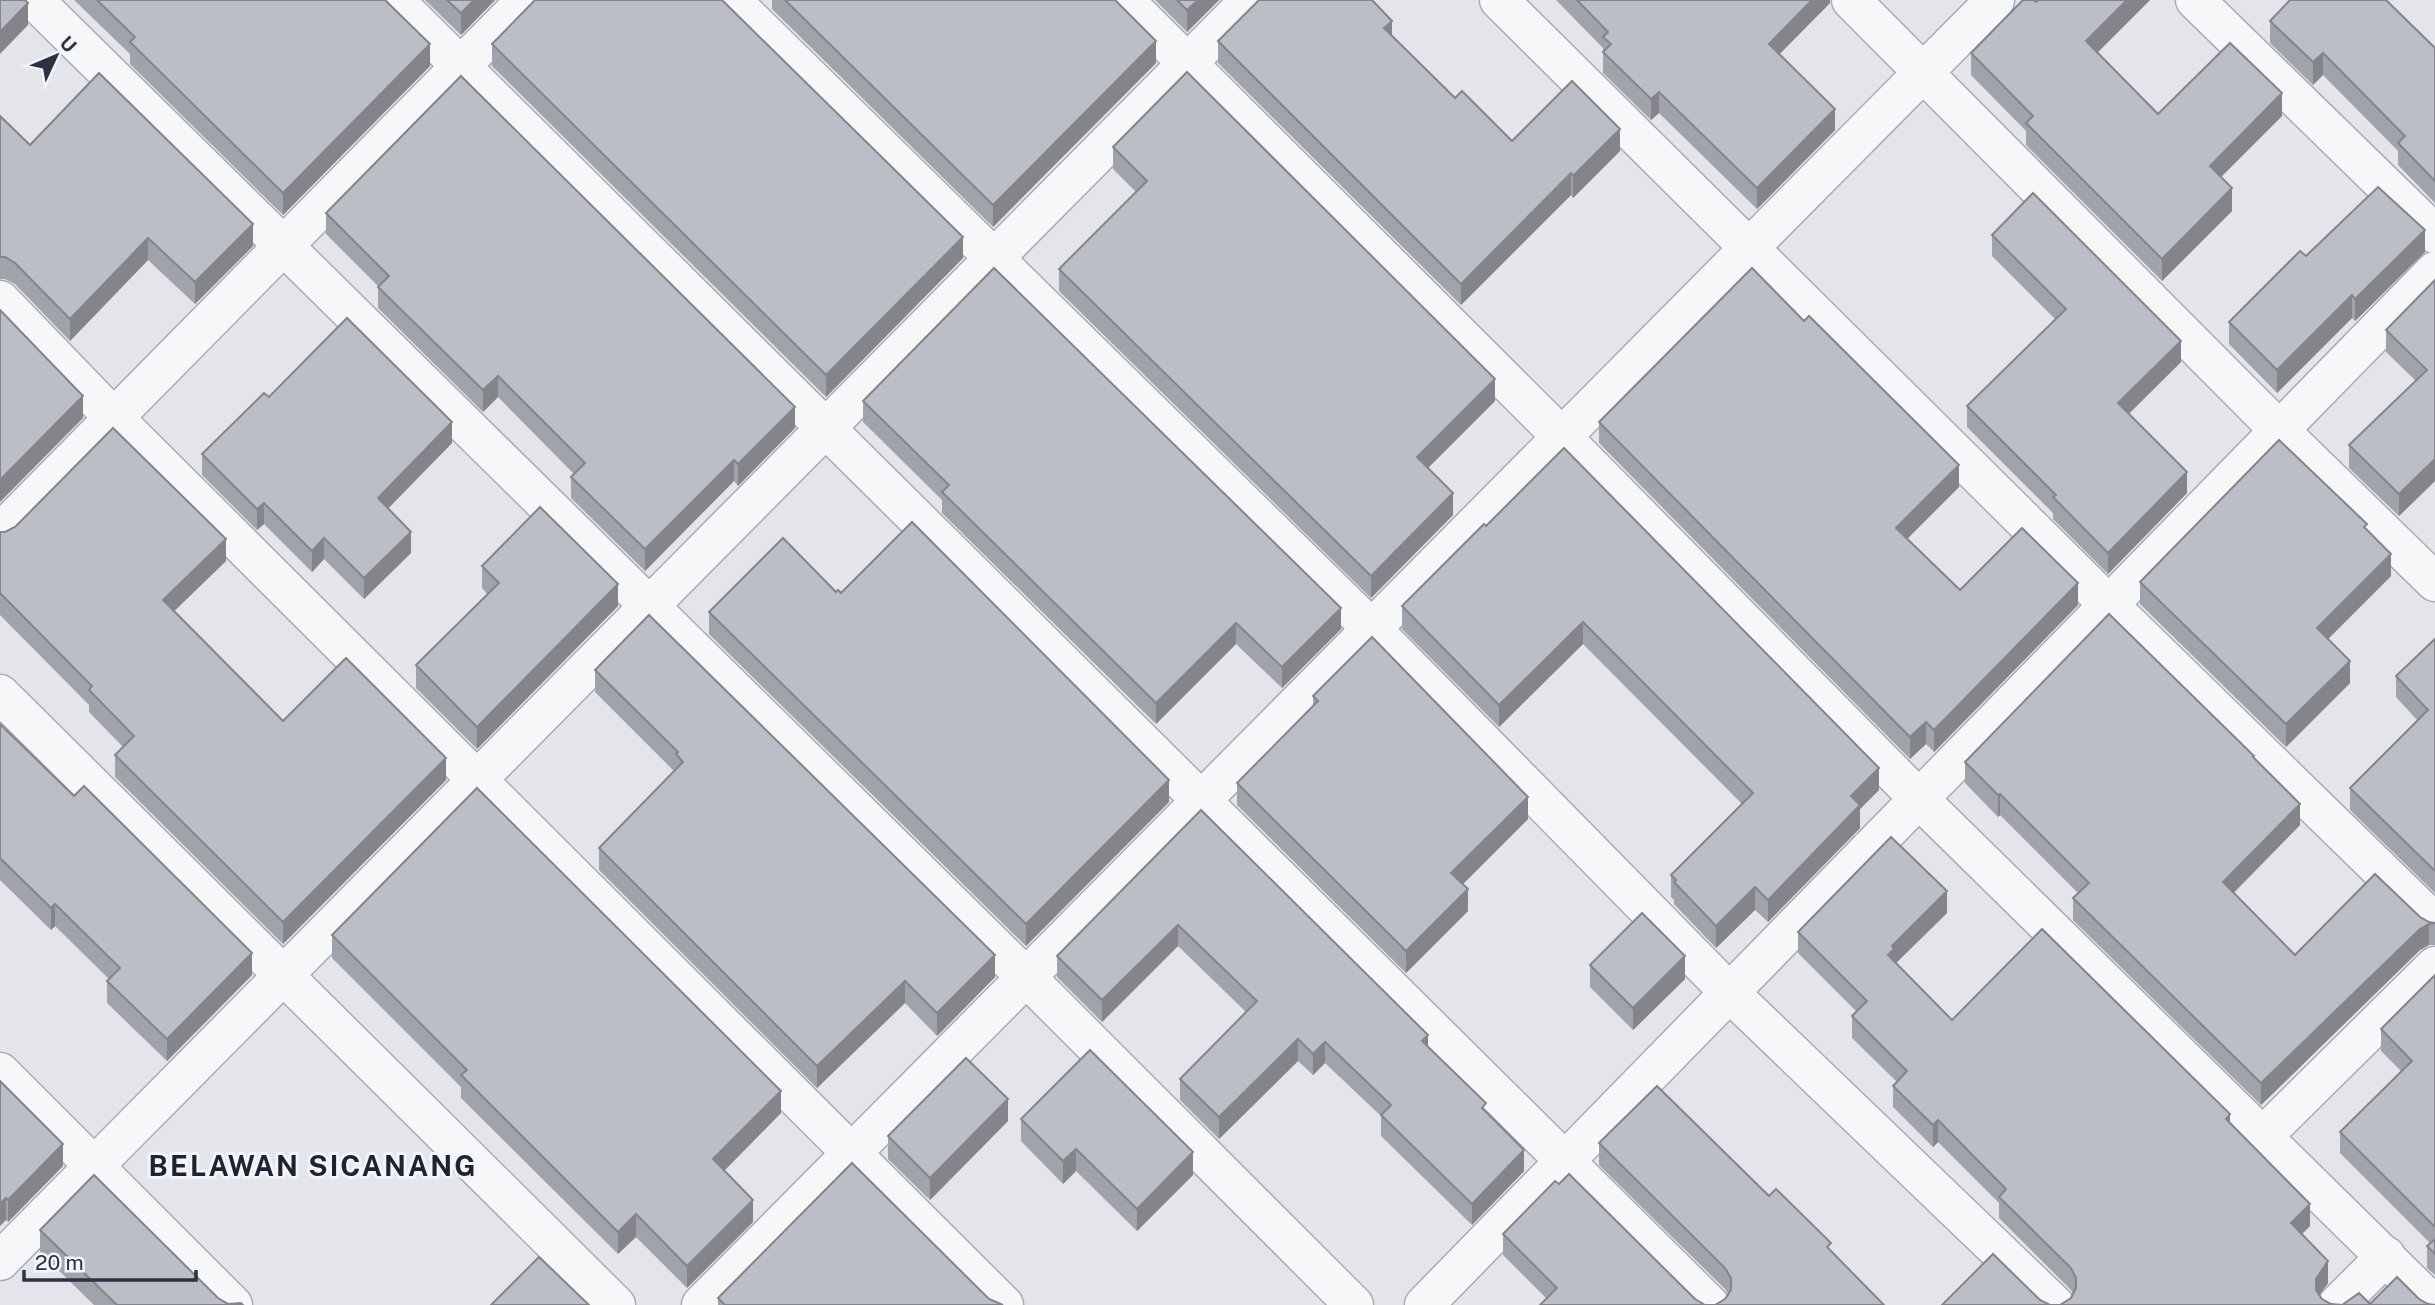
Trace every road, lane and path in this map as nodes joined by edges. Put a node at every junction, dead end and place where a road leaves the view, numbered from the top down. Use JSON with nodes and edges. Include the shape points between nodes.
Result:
{"nodes":[{"id":1,"x":34,"y":0,"type":"edge"},
{"id":2,"x":394,"y":0,"type":"edge"},
{"id":3,"x":526,"y":0,"type":"edge"},
{"id":4,"x":731,"y":0,"type":"edge"},
{"id":5,"x":1124,"y":0,"type":"edge"},
{"id":6,"x":1250,"y":0,"type":"edge"},
{"id":7,"x":1499,"y":0,"type":"edge"},
{"id":8,"x":1851,"y":0,"type":"edge"},
{"id":9,"x":1995,"y":0,"type":"edge"},
{"id":10,"x":2195,"y":0,"type":"edge"},
{"id":11,"x":1188,"y":63,"type":"junction"},
{"id":12,"x":461,"y":66,"type":"junction"},
{"id":13,"x":1923,"y":72,"type":"junction"},
{"id":14,"x":2435,"y":234,"type":"edge"},
{"id":15,"x":284,"y":246,"type":"junction"},
{"id":16,"x":1749,"y":248,"type":"junction"},
{"id":17,"x":994,"y":258,"type":"junction"},
{"id":18,"x":2435,"y":271,"type":"edge"},
{"id":19,"x":0,"y":300,"type":"edge"},
{"id":20,"x":114,"y":418,"type":"junction"},
{"id":21,"x":826,"y":429,"type":"junction"},
{"id":22,"x":2279,"y":430,"type":"junction"},
{"id":23,"x":1561,"y":436,"type":"junction"},
{"id":24,"x":0,"y":533,"type":"edge"},
{"id":25,"x":2435,"y":582,"type":"edge"},
{"id":26,"x":2109,"y":606,"type":"junction"},
{"id":27,"x":649,"y":607,"type":"junction"},
{"id":28,"x":1371,"y":629,"type":"junction"},
{"id":29,"x":0,"y":694,"type":"edge"},
{"id":30,"x":478,"y":780,"type":"junction"},
{"id":31,"x":1919,"y":799,"type":"junction"},
{"id":32,"x":1200,"y":800,"type":"junction"},
{"id":33,"x":2435,"y":923,"type":"edge"},
{"id":34,"x":2435,"y":966,"type":"edge"},
{"id":35,"x":284,"y":977,"type":"junction"},
{"id":36,"x":1026,"y":977,"type":"junction"},
{"id":37,"x":1730,"y":993,"type":"junction"},
{"id":38,"x":0,"y":1072,"type":"edge"},
{"id":39,"x":2263,"y":1136,"type":"junction"},
{"id":40,"x":852,"y":1153,"type":"junction"},
{"id":41,"x":1565,"y":1161,"type":"junction"},
{"id":42,"x":94,"y":1167,"type":"junction"},
{"id":43,"x":2386,"y":1256,"type":"junction"},
{"id":44,"x":0,"y":1261,"type":"edge"},
{"id":45,"x":233,"y":1305,"type":"edge"},
{"id":46,"x":616,"y":1305,"type":"edge"},
{"id":47,"x":701,"y":1305,"type":"edge"},
{"id":48,"x":1003,"y":1305,"type":"edge"},
{"id":49,"x":1354,"y":1305,"type":"edge"},
{"id":50,"x":1424,"y":1305,"type":"edge"},
{"id":51,"x":1710,"y":1305,"type":"edge"},
{"id":52,"x":2055,"y":1305,"type":"edge"},
{"id":53,"x":2337,"y":1305,"type":"edge"},
{"id":54,"x":2434,"y":1305,"type":"edge"}],
"edges":[{"from":1,"to":15,"type":"street"},
{"from":2,"to":12,"type":"street"},
{"from":3,"to":12,"type":"street"},
{"from":4,"to":17,"type":"street"},
{"from":5,"to":11,"type":"street"},
{"from":6,"to":11,"type":"street"},
{"from":7,"to":16,"type":"street"},
{"from":8,"to":13,"type":"street"},
{"from":9,"to":13,"type":"street"},
{"from":10,"to":14,"type":"street"},
{"from":11,"to":17,"type":"street"},
{"from":11,"to":23,"type":"street"},
{"from":12,"to":15,"type":"street"},
{"from":12,"to":21,"type":"street"},
{"from":13,"to":16,"type":"street"},
{"from":13,"to":22,"type":"street"},
{"from":15,"to":20,"type":"street"},
{"from":15,"to":27,"type":"street"},
{"from":16,"to":23,"type":"street"},
{"from":16,"to":26,"type":"street"},
{"from":17,"to":21,"type":"street"},
{"from":17,"to":28,"type":"street"},
{"from":18,"to":22,"type":"street"},
{"from":19,"to":20,"type":"street"},
{"from":20,"to":24,"type":"street"},
{"from":20,"to":30,"type":"street"},
{"from":21,"to":27,"type":"street"},
{"from":21,"to":32,"type":"street"},
{"from":22,"to":25,"type":"street"},
{"from":22,"to":26,"type":"street"},
{"from":23,"to":28,"type":"street"},
{"from":23,"to":31,"type":"street"},
{"from":26,"to":31,"type":"street"},
{"from":26,"to":33,"type":"street"},
{"from":27,"to":30,"type":"street"},
{"from":27,"to":36,"type":"street"},
{"from":28,"to":32,"type":"street"},
{"from":28,"to":37,"type":"street"},
{"from":29,"to":35,"type":"street"},
{"from":30,"to":35,"type":"street"},
{"from":30,"to":40,"type":"street"},
{"from":31,"to":37,"type":"street"},
{"from":31,"to":39,"type":"street"},
{"from":32,"to":36,"type":"street"},
{"from":32,"to":41,"type":"street"},
{"from":34,"to":39,"type":"street"},
{"from":35,"to":42,"type":"street"},
{"from":35,"to":46,"type":"street"},
{"from":36,"to":40,"type":"street"},
{"from":36,"to":49,"type":"street"},
{"from":37,"to":41,"type":"street"},
{"from":37,"to":52,"type":"street"},
{"from":38,"to":42,"type":"street"},
{"from":39,"to":43,"type":"street"},
{"from":40,"to":47,"type":"street"},
{"from":40,"to":48,"type":"street"},
{"from":41,"to":50,"type":"street"},
{"from":41,"to":51,"type":"street"},
{"from":42,"to":44,"type":"street"},
{"from":42,"to":45,"type":"street"},
{"from":43,"to":53,"type":"street"},
{"from":43,"to":54,"type":"street"}]}
